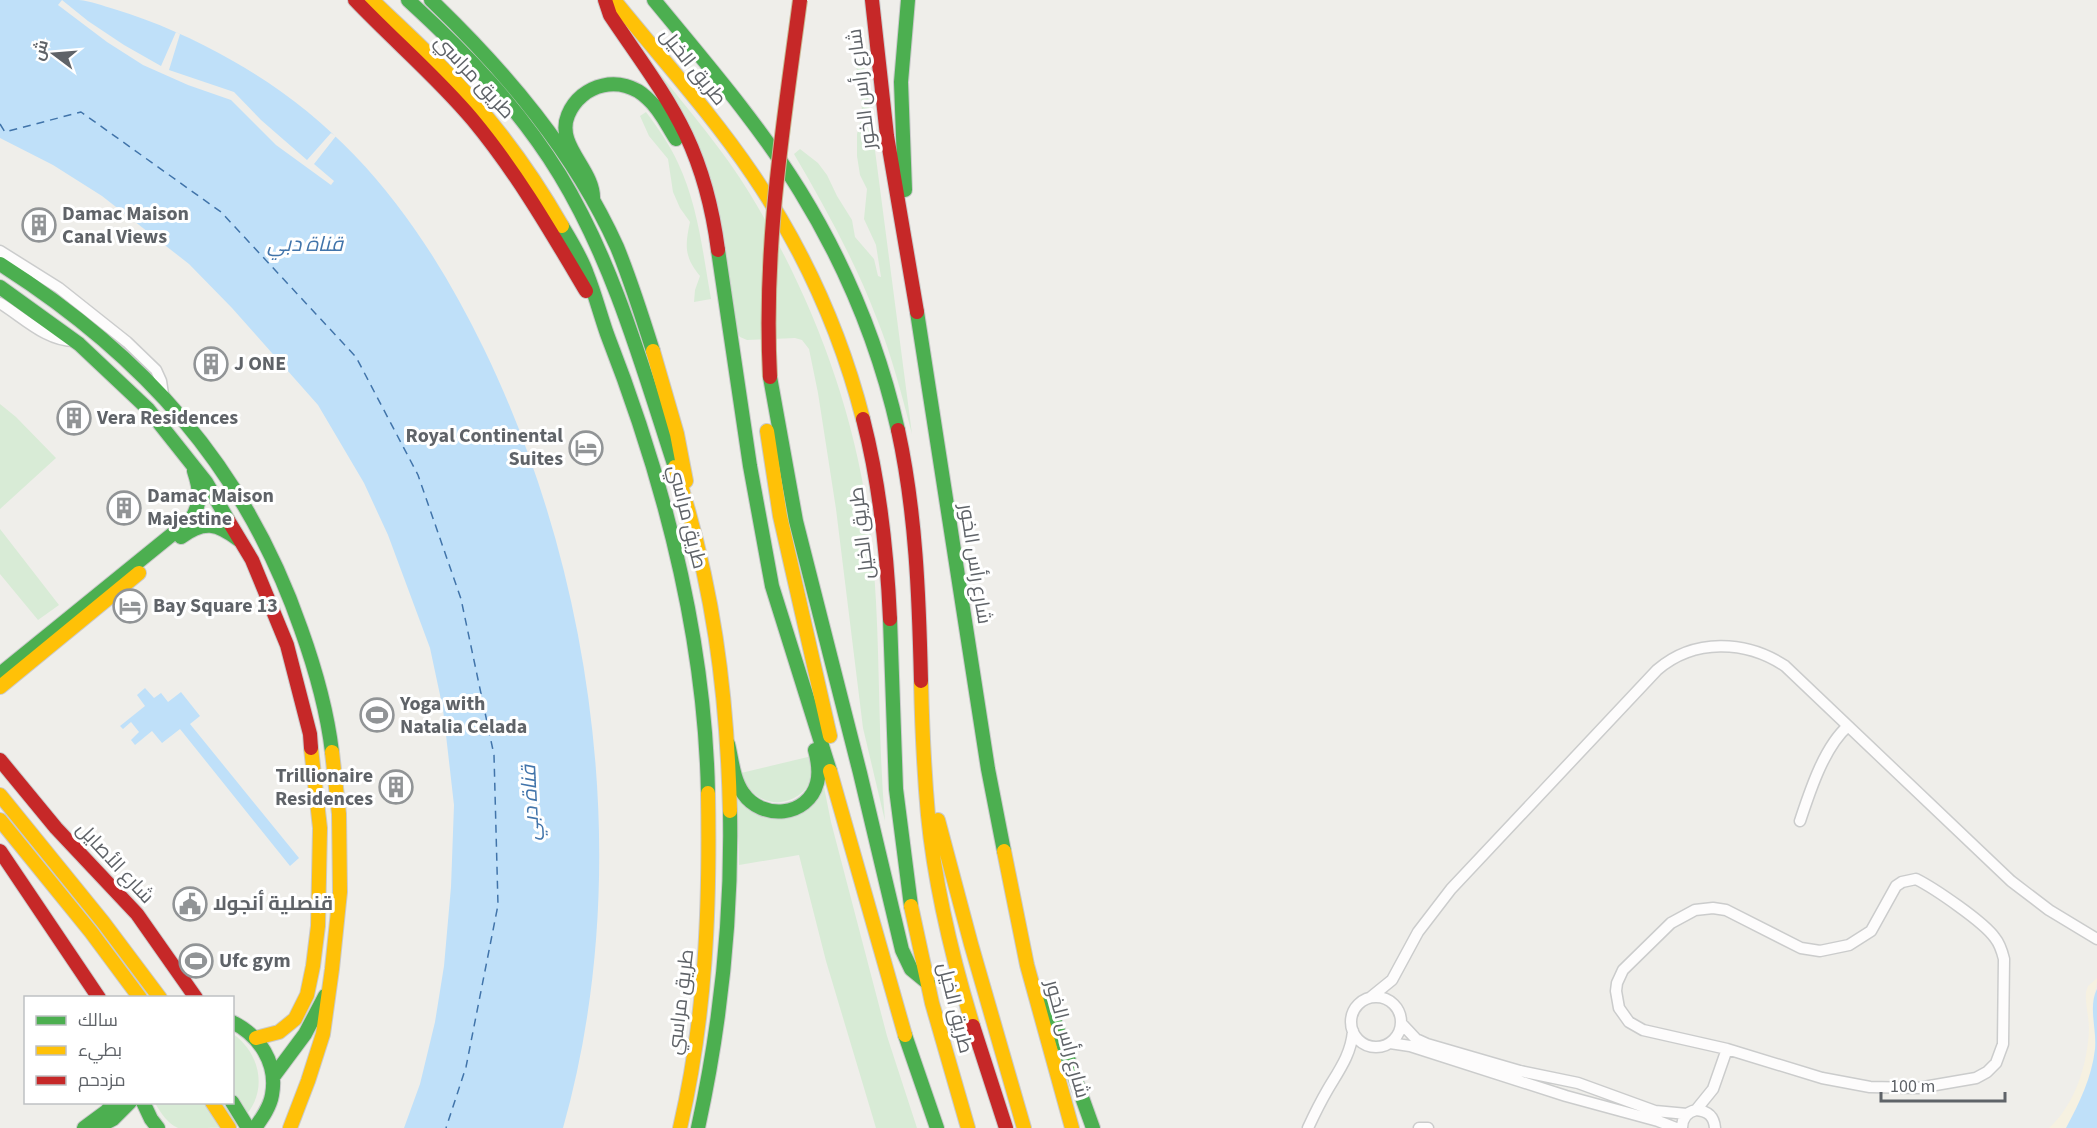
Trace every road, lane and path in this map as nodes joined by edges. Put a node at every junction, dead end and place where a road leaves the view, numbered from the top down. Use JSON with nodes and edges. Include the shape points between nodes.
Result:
{"nodes":[{"id":1,"x":355,"y":0,"type":"edge"},
{"id":2,"x":408,"y":0,"type":"edge"},
{"id":3,"x":431,"y":0,"type":"edge"},
{"id":4,"x":605,"y":0,"type":"edge"},
{"id":5,"x":614,"y":0,"type":"edge"},
{"id":6,"x":654,"y":0,"type":"edge"},
{"id":7,"x":670,"y":0,"type":"edge"},
{"id":8,"x":800,"y":0,"type":"edge"},
{"id":9,"x":872,"y":0,"type":"edge"},
{"id":10,"x":908,"y":0,"type":"edge"},
{"id":11,"x":366,"y":10,"type":"edge"},
{"id":12,"x":371,"y":29,"type":"dead end"},
{"id":13,"x":386,"y":32,"type":"junction"},
{"id":14,"x":695,"y":51,"type":"junction"},
{"id":15,"x":593,"y":200,"type":"junction"},
{"id":16,"x":903,"y":230,"type":"junction"},
{"id":17,"x":0,"y":251,"type":"edge"},
{"id":18,"x":0,"y":264,"type":"edge"},
{"id":19,"x":0,"y":287,"type":"edge"},
{"id":20,"x":725,"y":298,"type":"junction"},
{"id":21,"x":0,"y":303,"type":"edge"},
{"id":22,"x":591,"y":313,"type":"junction"},
{"id":23,"x":77,"y":341,"type":"junction"},
{"id":24,"x":770,"y":377,"type":"junction"},
{"id":25,"x":163,"y":394,"type":"junction"},
{"id":26,"x":189,"y":458,"type":"junction"},
{"id":27,"x":688,"y":506,"type":"junction"},
{"id":28,"x":245,"y":545,"type":"junction"},
{"id":29,"x":328,"y":658,"type":"dead end"},
{"id":30,"x":314,"y":662,"type":"junction"},
{"id":31,"x":795,"y":664,"type":"junction"},
{"id":32,"x":0,"y":674,"type":"edge"},
{"id":33,"x":0,"y":687,"type":"edge"},
{"id":34,"x":1848,"y":726,"type":"junction"},
{"id":35,"x":728,"y":744,"type":"junction"},
{"id":36,"x":0,"y":760,"type":"edge"},
{"id":37,"x":831,"y":773,"type":"junction"},
{"id":38,"x":926,"y":784,"type":"junction"},
{"id":39,"x":0,"y":795,"type":"edge"},
{"id":40,"x":0,"y":820,"type":"edge"},
{"id":41,"x":1800,"y":821,"type":"dead end"},
{"id":42,"x":0,"y":851,"type":"edge"},
{"id":43,"x":2097,"y":939,"type":"edge"},
{"id":44,"x":1027,"y":965,"type":"junction"},
{"id":45,"x":332,"y":974,"type":"junction"},
{"id":46,"x":1392,"y":980,"type":"junction"},
{"id":47,"x":928,"y":983,"type":"junction"},
{"id":48,"x":95,"y":994,"type":"edge"},
{"id":49,"x":139,"y":996,"type":"edge"},
{"id":50,"x":158,"y":996,"type":"edge"},
{"id":51,"x":194,"y":996,"type":"edge"},
{"id":52,"x":1371,"y":997,"type":"junction"},
{"id":53,"x":1396,"y":1006,"type":"junction"},
{"id":54,"x":234,"y":1023,"type":"edge"},
{"id":55,"x":1401,"y":1023,"type":"junction"},
{"id":56,"x":1353,"y":1031,"type":"junction"},
{"id":57,"x":256,"y":1038,"type":"junction"},
{"id":58,"x":1390,"y":1043,"type":"junction"},
{"id":59,"x":1370,"y":1046,"type":"junction"},
{"id":60,"x":1726,"y":1049,"type":"junction"},
{"id":61,"x":1342,"y":1068,"type":"junction"},
{"id":62,"x":273,"y":1077,"type":"junction"},
{"id":63,"x":1578,"y":1083,"type":"junction"},
{"id":64,"x":1713,"y":1089,"type":"junction"},
{"id":65,"x":1573,"y":1098,"type":"junction"},
{"id":66,"x":112,"y":1104,"type":"edge"},
{"id":67,"x":128,"y":1104,"type":"edge"},
{"id":68,"x":144,"y":1104,"type":"edge"},
{"id":69,"x":213,"y":1104,"type":"edge"},
{"id":70,"x":233,"y":1104,"type":"edge"},
{"id":71,"x":1691,"y":1112,"type":"junction"},
{"id":72,"x":1714,"y":1123,"type":"edge"},
{"id":73,"x":84,"y":1128,"type":"edge"},
{"id":74,"x":96,"y":1128,"type":"edge"},
{"id":75,"x":158,"y":1128,"type":"edge"},
{"id":76,"x":229,"y":1128,"type":"edge"},
{"id":77,"x":248,"y":1128,"type":"edge"},
{"id":78,"x":255,"y":1128,"type":"edge"},
{"id":79,"x":290,"y":1128,"type":"edge"},
{"id":80,"x":680,"y":1128,"type":"edge"},
{"id":81,"x":698,"y":1128,"type":"edge"},
{"id":82,"x":937,"y":1128,"type":"edge"},
{"id":83,"x":968,"y":1128,"type":"edge"},
{"id":84,"x":1006,"y":1128,"type":"edge"},
{"id":85,"x":1024,"y":1128,"type":"edge"},
{"id":86,"x":1072,"y":1128,"type":"edge"},
{"id":87,"x":1093,"y":1128,"type":"edge"},
{"id":88,"x":1308,"y":1128,"type":"edge"},
{"id":89,"x":1419,"y":1128,"type":"edge"},
{"id":90,"x":1428,"y":1128,"type":"edge"},
{"id":91,"x":1676,"y":1128,"type":"edge"},
{"id":92,"x":1682,"y":1128,"type":"edge"}],
"edges":[{"from":1,"to":11,"type":"main road"},
{"from":2,"to":27,"type":"main road","name":"طريق مراسي","via":[[486,76],[543,149],[572,196],[614,287]]},
{"from":3,"to":15,"type":"main road","via":[[514,86]]},
{"from":4,"to":20,"type":"main road","via":[[610,15],[671,106],[695,157],[713,222]]},
{"from":5,"to":47,"type":"main road","name":"طريق الخيل","via":[[728,142],[769,200],[819,294],[846,364],[867,437],[881,511],[899,826]]},
{"from":6,"to":14,"type":"main road","name":"طريق الخيل"},
{"from":7,"to":14,"type":"main road","via":[[687,25]]},
{"from":8,"to":24,"type":"main road","bridge":true,"via":[[771,232],[767,306]]},
{"from":9,"to":16,"type":"main road","name":"شارع رأس الخور","via":[[885,126]]},
{"from":10,"to":16,"type":"main road","via":[[902,82]]},
{"from":11,"to":13,"type":"main road"},
{"from":11,"to":22,"type":"main road","name":"طريق مراسي","via":[[460,86],[500,134],[539,188],[573,246],[590,282]]},
{"from":12,"to":13,"type":"main road"},
{"from":13,"to":22,"type":"main road","via":[[433,76],[508,165]]},
{"from":14,"to":38,"type":"main road","name":"طريق الخيل","via":[[739,104],[816,217],[852,290],[877,355],[898,432],[913,516]]},
{"from":15,"to":20,"type":"main road","via":[[594,188],[567,138],[567,117],[585,93],[604,85],[626,86],[651,102],[685,156],[700,198]]},
{"from":15,"to":27,"type":"main road","via":[[617,248],[639,308],[679,437]]},
{"from":16,"to":44,"type":"main road","name":"شارع رأس الخور","via":[[980,719]]},
{"from":17,"to":25,"type":"street","via":[[60,288],[127,342],[156,370]]},
{"from":18,"to":25,"type":"main road","via":[[92,328]]},
{"from":19,"to":23,"type":"main road"},
{"from":20,"to":31,"type":"main road","via":[[766,557]]},
{"from":21,"to":23,"type":"street","via":[[48,335]]},
{"from":22,"to":80,"type":"main road","name":"طريق مراسي","via":[[625,377],[655,466],[678,554],[701,692],[709,879],[699,974],[697,1046]]},
{"from":23,"to":26,"type":"main road","via":[[139,399]]},
{"from":24,"to":37,"type":"main road","via":[[763,400],[768,446],[833,750]]},
{"from":24,"to":47,"type":"main road","via":[[790,494],[904,958],[913,973]]},
{"from":25,"to":30,"type":"main road","via":[[220,466],[258,528],[292,601]]},
{"from":26,"to":28,"type":"main road"},
{"from":26,"to":32,"type":"main road","via":[[200,492],[199,506],[191,519]]},
{"from":27,"to":35,"type":"main road","name":"طريق مراسي","via":[[710,596]]},
{"from":28,"to":33,"type":"main road","via":[[220,527],[201,526],[189,531]]},
{"from":28,"to":57,"type":"main road","via":[[274,608],[298,683],[313,746],[321,837],[318,929],[308,990],[300,1011],[286,1028]]},
{"from":29,"to":30,"type":"main road"},
{"from":30,"to":45,"type":"main road","via":[[330,731],[340,812],[341,893]]},
{"from":31,"to":35,"type":"main road","via":[[797,688],[818,765],[819,776],[812,795],[786,812],[757,807],[741,790]]},
{"from":31,"to":37,"type":"main road"},
{"from":34,"to":41,"type":"street","via":[[1823,763]]},
{"from":34,"to":43,"type":"street","via":[[2005,876],[2049,910]]},
{"from":34,"to":46,"type":"street","via":[[1785,666],[1758,652],[1716,646],[1676,657],[1656,670],[1451,889],[1418,932]]},
{"from":35,"to":81,"type":"main road","name":"طريق مراسي","via":[[728,936],[716,1045]]},
{"from":36,"to":51,"type":"main road","name":"شارع الأصايل","via":[[52,823],[128,896]]},
{"from":37,"to":82,"type":"main road","via":[[896,1008]]},
{"from":38,"to":84,"type":"main road","name":"طريق الخيل","via":[[932,848],[949,941]]},
{"from":38,"to":85,"type":"main road"},
{"from":39,"to":50,"type":"main road"},
{"from":40,"to":49,"type":"main road"},
{"from":42,"to":48,"type":"main road"},
{"from":44,"to":86,"type":"main road","name":"شارع رأس الخور"},
{"from":44,"to":87,"type":"main road","via":[[1044,994]]},
{"from":45,"to":62,"type":"main road","via":[[312,1023]]},
{"from":45,"to":79,"type":"main road","via":[[323,1035]]},
{"from":46,"to":52,"type":"street"},
{"from":46,"to":53,"type":"street"},
{"from":47,"to":83,"type":"main road","name":"طريق الخيل"},
{"from":52,"to":53,"type":"street","via":[[1382,997]]},
{"from":52,"to":56,"type":"street","via":[[1354,1010]]},
{"from":53,"to":55,"type":"street"},
{"from":54,"to":57,"type":"main road"},
{"from":55,"to":58,"type":"street"},
{"from":55,"to":63,"type":"street","via":[[1416,1039],[1427,1044]]},
{"from":56,"to":59,"type":"street"},
{"from":56,"to":61,"type":"street"},
{"from":57,"to":62,"type":"main road"},
{"from":58,"to":59,"type":"street"},
{"from":58,"to":65,"type":"street"},
{"from":59,"to":61,"type":"street"},
{"from":60,"to":60,"type":"street","via":[[1822,1078],[1870,1087],[1918,1088],[1976,1078],[1991,1068],[2001,1051],[2001,947],[1985,928],[1916,879],[1896,886],[1871,932],[1834,949],[1801,948],[1720,908],[1695,910],[1671,923],[1628,964],[1617,983],[1617,1000],[1629,1022],[1643,1030]]},
{"from":60,"to":64,"type":"street"},
{"from":61,"to":88,"type":"street"},
{"from":62,"to":78,"type":"main road","via":[[266,1113]]},
{"from":63,"to":65,"type":"street","via":[[1581,1092]]},
{"from":63,"to":71,"type":"street","via":[[1654,1111]]},
{"from":64,"to":71,"type":"street"},
{"from":64,"to":72,"type":"street"},
{"from":65,"to":91,"type":"street"},
{"from":66,"to":73,"type":"main road"},
{"from":67,"to":74,"type":"main road"},
{"from":68,"to":75,"type":"main road"},
{"from":69,"to":76,"type":"main road"},
{"from":70,"to":77,"type":"main road"},
{"from":71,"to":72,"type":"street","via":[[1708,1113]]},
{"from":71,"to":92,"type":"street","via":[[1683,1119]]},
{"from":89,"to":90,"type":"street"}]}
